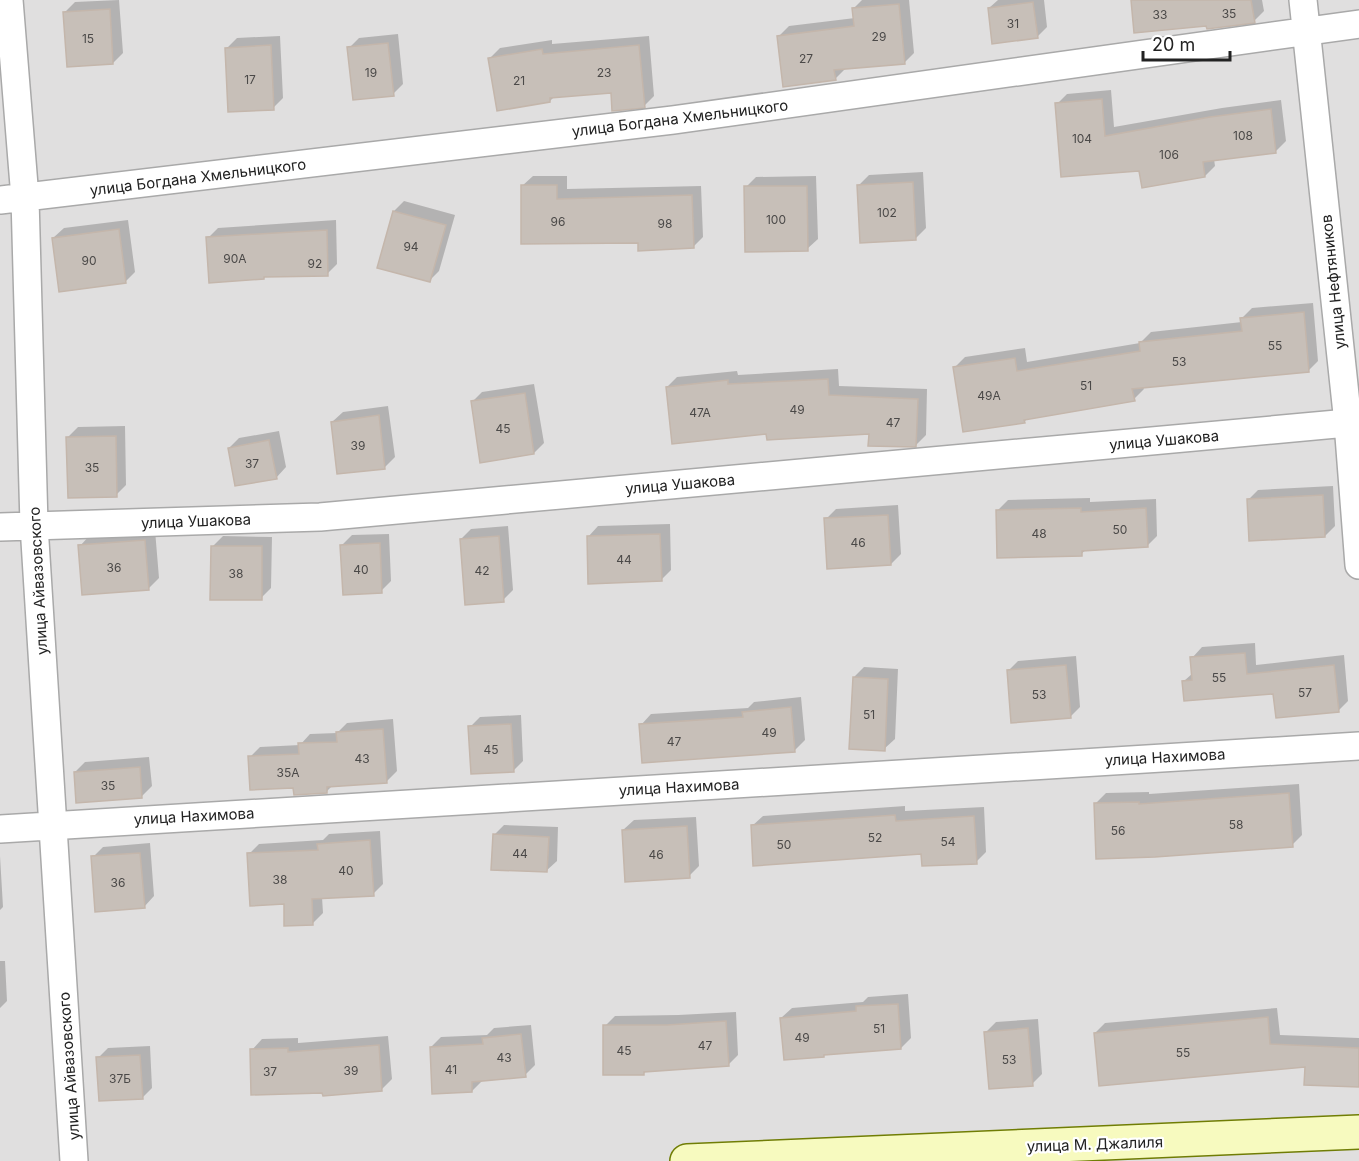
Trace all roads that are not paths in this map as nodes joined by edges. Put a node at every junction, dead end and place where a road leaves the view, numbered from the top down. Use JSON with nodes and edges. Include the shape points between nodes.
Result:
{"nodes":[{"id":1,"x":9,"y":0,"type":"edge"},
{"id":2,"x":1303,"y":0,"type":"edge"},
{"id":3,"x":1359,"y":24,"type":"edge"},
{"id":4,"x":1305,"y":33,"type":"junction"},
{"id":5,"x":12,"y":199,"type":"edge"},
{"id":6,"x":1353,"y":422,"type":"edge"},
{"id":7,"x":34,"y":525,"type":"junction"},
{"id":8,"x":0,"y":527,"type":"edge"},
{"id":9,"x":1359,"y":565,"type":"edge"},
{"id":10,"x":1359,"y":746,"type":"edge"},
{"id":11,"x":54,"y":825,"type":"junction"},
{"id":12,"x":0,"y":829,"type":"edge"},
{"id":13,"x":1359,"y":1132,"type":"edge"},
{"id":14,"x":75,"y":1161,"type":"edge"},
{"id":15,"x":687,"y":1161,"type":"edge"}],
"edges":[{"from":1,"to":5,"type":"street","name":"улица Айвазовского"},
{"from":2,"to":4,"type":"street","name":"улица Нефтяников"},
{"from":3,"to":4,"type":"street","name":"улица Богдана Хмельницкого"},
{"from":4,"to":5,"type":"street","name":"улица Богдана Хмельницкого","via":[[684,118]]},
{"from":4,"to":6,"type":"street","name":"улица Нефтяников"},
{"from":5,"to":7,"type":"street","name":"улица Айвазовского"},
{"from":6,"to":7,"type":"street","name":"улица Ушакова","via":[[320,517]]},
{"from":6,"to":9,"type":"street","name":"улица Нефтяников"},
{"from":7,"to":8,"type":"street","name":"улица Ушакова"},
{"from":7,"to":11,"type":"street","name":"улица Айвазовского"},
{"from":10,"to":11,"type":"street","name":"улица Нахимова"},
{"from":11,"to":12,"type":"street","name":"улица Нахимова"},
{"from":11,"to":14,"type":"street","name":"улица Айвазовского"},
{"from":13,"to":15,"type":"street","name":"улица М. Джалиля"}]}
